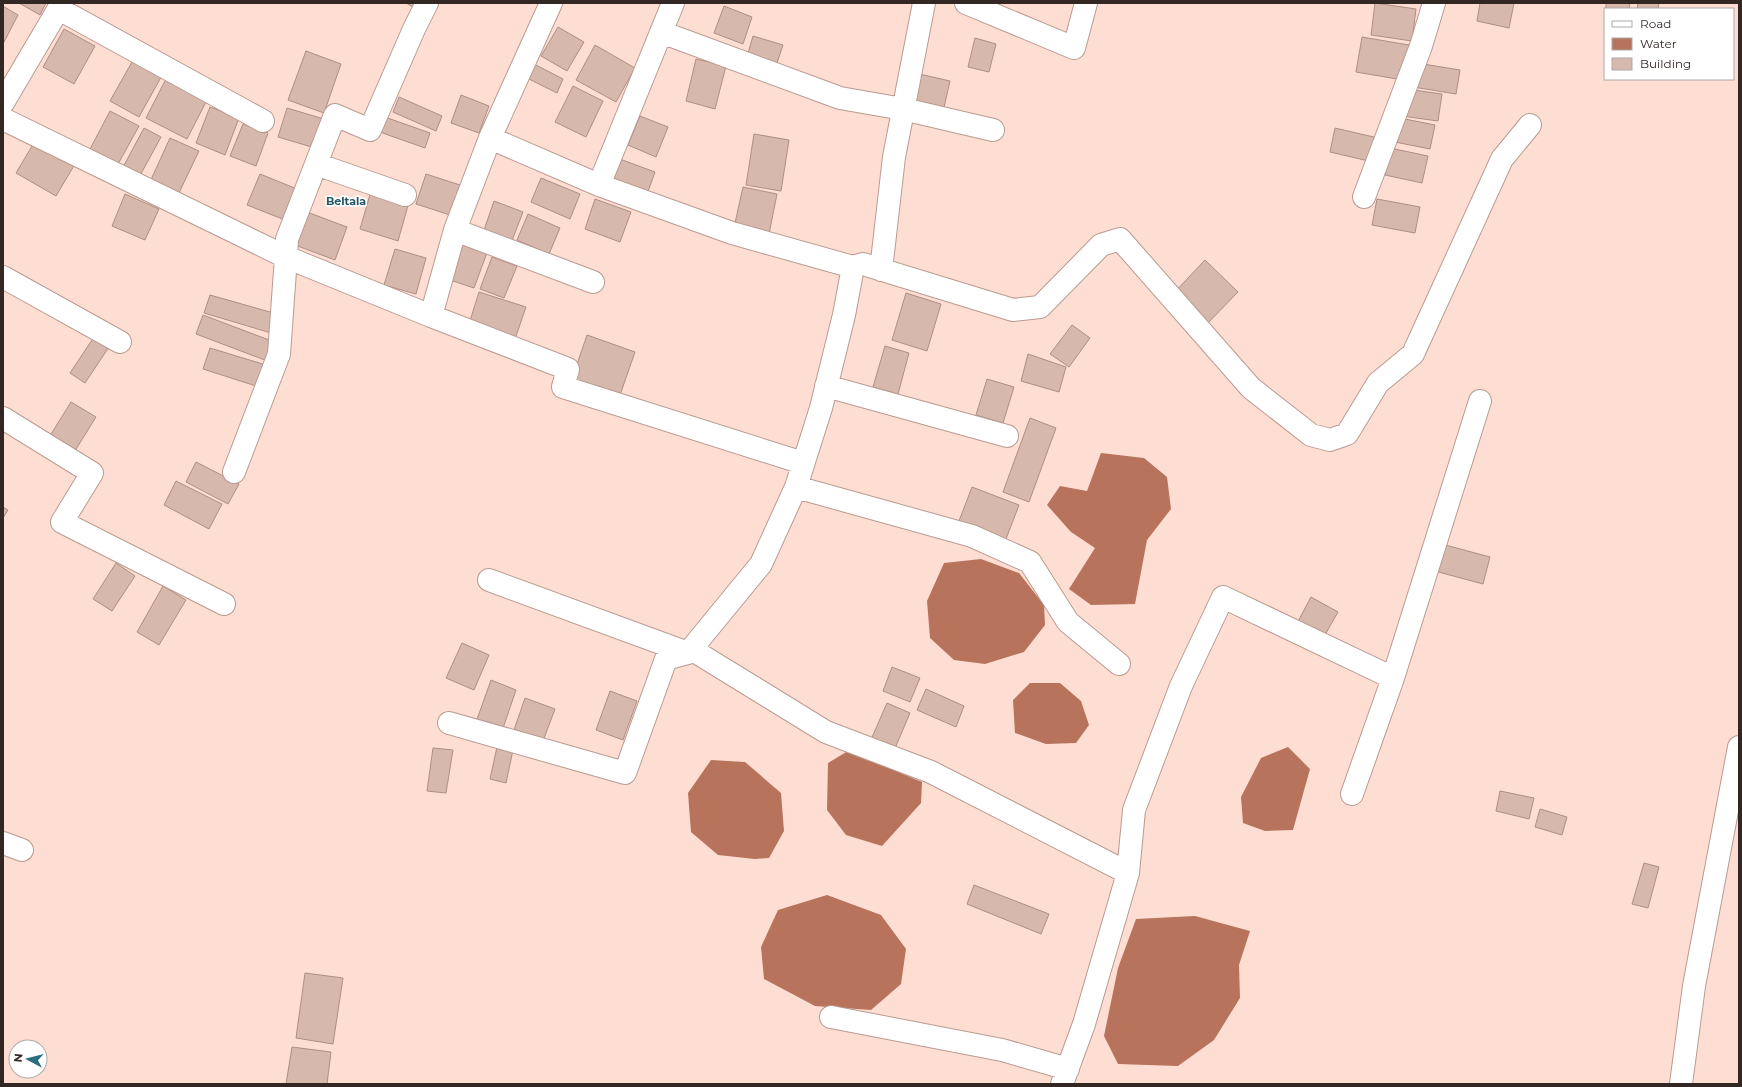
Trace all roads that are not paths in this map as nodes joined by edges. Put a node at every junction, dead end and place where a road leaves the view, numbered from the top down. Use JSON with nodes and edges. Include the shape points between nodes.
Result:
{"nodes":[{"id":1,"x":427,"y":3,"type":"edge"},
{"id":2,"x":550,"y":3,"type":"edge"},
{"id":3,"x":673,"y":3,"type":"edge"},
{"id":4,"x":924,"y":3,"type":"edge"},
{"id":5,"x":966,"y":3,"type":"edge"},
{"id":6,"x":1086,"y":3,"type":"edge"},
{"id":7,"x":1434,"y":3,"type":"edge"},
{"id":8,"x":61,"y":6,"type":"edge"},
{"id":9,"x":661,"y":32,"type":"junction"},
{"id":10,"x":3,"y":103,"type":"edge"},
{"id":11,"x":903,"y":109,"type":"junction"},
{"id":12,"x":3,"y":119,"type":"edge"},
{"id":13,"x":263,"y":121,"type":"dead end"},
{"id":14,"x":1530,"y":125,"type":"dead end"},
{"id":15,"x":993,"y":130,"type":"dead end"},
{"id":16,"x":490,"y":138,"type":"junction"},
{"id":17,"x":316,"y":164,"type":"junction"},
{"id":18,"x":599,"y":185,"type":"junction"},
{"id":19,"x":405,"y":195,"type":"dead end"},
{"id":20,"x":1364,"y":196,"type":"dead end"},
{"id":21,"x":455,"y":230,"type":"junction"},
{"id":22,"x":286,"y":257,"type":"junction"},
{"id":23,"x":853,"y":267,"type":"junction"},
{"id":24,"x":881,"y":270,"type":"junction"},
{"id":25,"x":3,"y":277,"type":"edge"},
{"id":26,"x":593,"y":282,"type":"dead end"},
{"id":27,"x":431,"y":316,"type":"junction"},
{"id":28,"x":120,"y":342,"type":"dead end"},
{"id":29,"x":826,"y":386,"type":"junction"},
{"id":30,"x":1480,"y":401,"type":"dead end"},
{"id":31,"x":3,"y":418,"type":"edge"},
{"id":32,"x":1007,"y":436,"type":"dead end"},
{"id":33,"x":803,"y":463,"type":"junction"},
{"id":34,"x":234,"y":472,"type":"dead end"},
{"id":35,"x":796,"y":487,"type":"junction"},
{"id":36,"x":489,"y":580,"type":"dead end"},
{"id":37,"x":224,"y":604,"type":"dead end"},
{"id":38,"x":690,"y":651,"type":"junction"},
{"id":39,"x":1119,"y":664,"type":"dead end"},
{"id":40,"x":1392,"y":678,"type":"junction"},
{"id":41,"x":449,"y":723,"type":"dead end"},
{"id":42,"x":1739,"y":747,"type":"edge"},
{"id":43,"x":1352,"y":794,"type":"dead end"},
{"id":44,"x":1128,"y":873,"type":"junction"},
{"id":45,"x":830,"y":1017,"type":"dead end"},
{"id":46,"x":1065,"y":1077,"type":"edge"},
{"id":47,"x":1682,"y":1084,"type":"edge"}],
"edges":[{"from":1,"to":17,"type":"street","via":[[370,130],[334,115]]},
{"from":2,"to":16,"type":"street"},
{"from":3,"to":9,"type":"street"},
{"from":4,"to":11,"type":"street"},
{"from":5,"to":6,"type":"street","via":[[1074,48]]},
{"from":7,"to":20,"type":"street","via":[[1421,46]]},
{"from":8,"to":10,"type":"street"},
{"from":8,"to":13,"type":"street"},
{"from":9,"to":11,"type":"street","via":[[840,98]]},
{"from":9,"to":18,"type":"street"},
{"from":11,"to":15,"type":"street"},
{"from":11,"to":24,"type":"street","via":[[894,157]]},
{"from":12,"to":22,"type":"street"},
{"from":14,"to":24,"type":"street","via":[[1502,159],[1413,354],[1378,383],[1347,434],[1330,440],[1311,435],[1251,388],[1120,239],[1101,245],[1040,307],[1013,310]]},
{"from":16,"to":18,"type":"street"},
{"from":16,"to":21,"type":"street"},
{"from":17,"to":19,"type":"street"},
{"from":17,"to":22,"type":"street","via":[[287,239]]},
{"from":18,"to":23,"type":"street","via":[[732,233]]},
{"from":21,"to":26,"type":"street"},
{"from":21,"to":27,"type":"street"},
{"from":22,"to":27,"type":"street"},
{"from":22,"to":34,"type":"street","via":[[279,354]]},
{"from":23,"to":24,"type":"street","via":[[863,264]]},
{"from":23,"to":29,"type":"street","via":[[844,316]]},
{"from":25,"to":28,"type":"street"},
{"from":27,"to":33,"type":"street","via":[[568,369],[563,387]]},
{"from":29,"to":32,"type":"street"},
{"from":29,"to":33,"type":"street"},
{"from":30,"to":40,"type":"street"},
{"from":31,"to":37,"type":"street","via":[[92,473],[62,522]]},
{"from":33,"to":35,"type":"street"},
{"from":35,"to":38,"type":"street","via":[[760,564]]},
{"from":35,"to":39,"type":"street","via":[[972,536],[1030,562],[1068,622]]},
{"from":36,"to":38,"type":"street"},
{"from":38,"to":41,"type":"street","via":[[666,659],[625,773]]},
{"from":38,"to":44,"type":"street","via":[[826,732],[931,772]]},
{"from":40,"to":43,"type":"street"},
{"from":40,"to":44,"type":"street","via":[[1223,597],[1181,686],[1134,810]]},
{"from":42,"to":47,"type":"street","via":[[1694,986]]},
{"from":44,"to":46,"type":"street","via":[[1084,1024]]},
{"from":45,"to":46,"type":"street","via":[[1002,1050]]}]}
